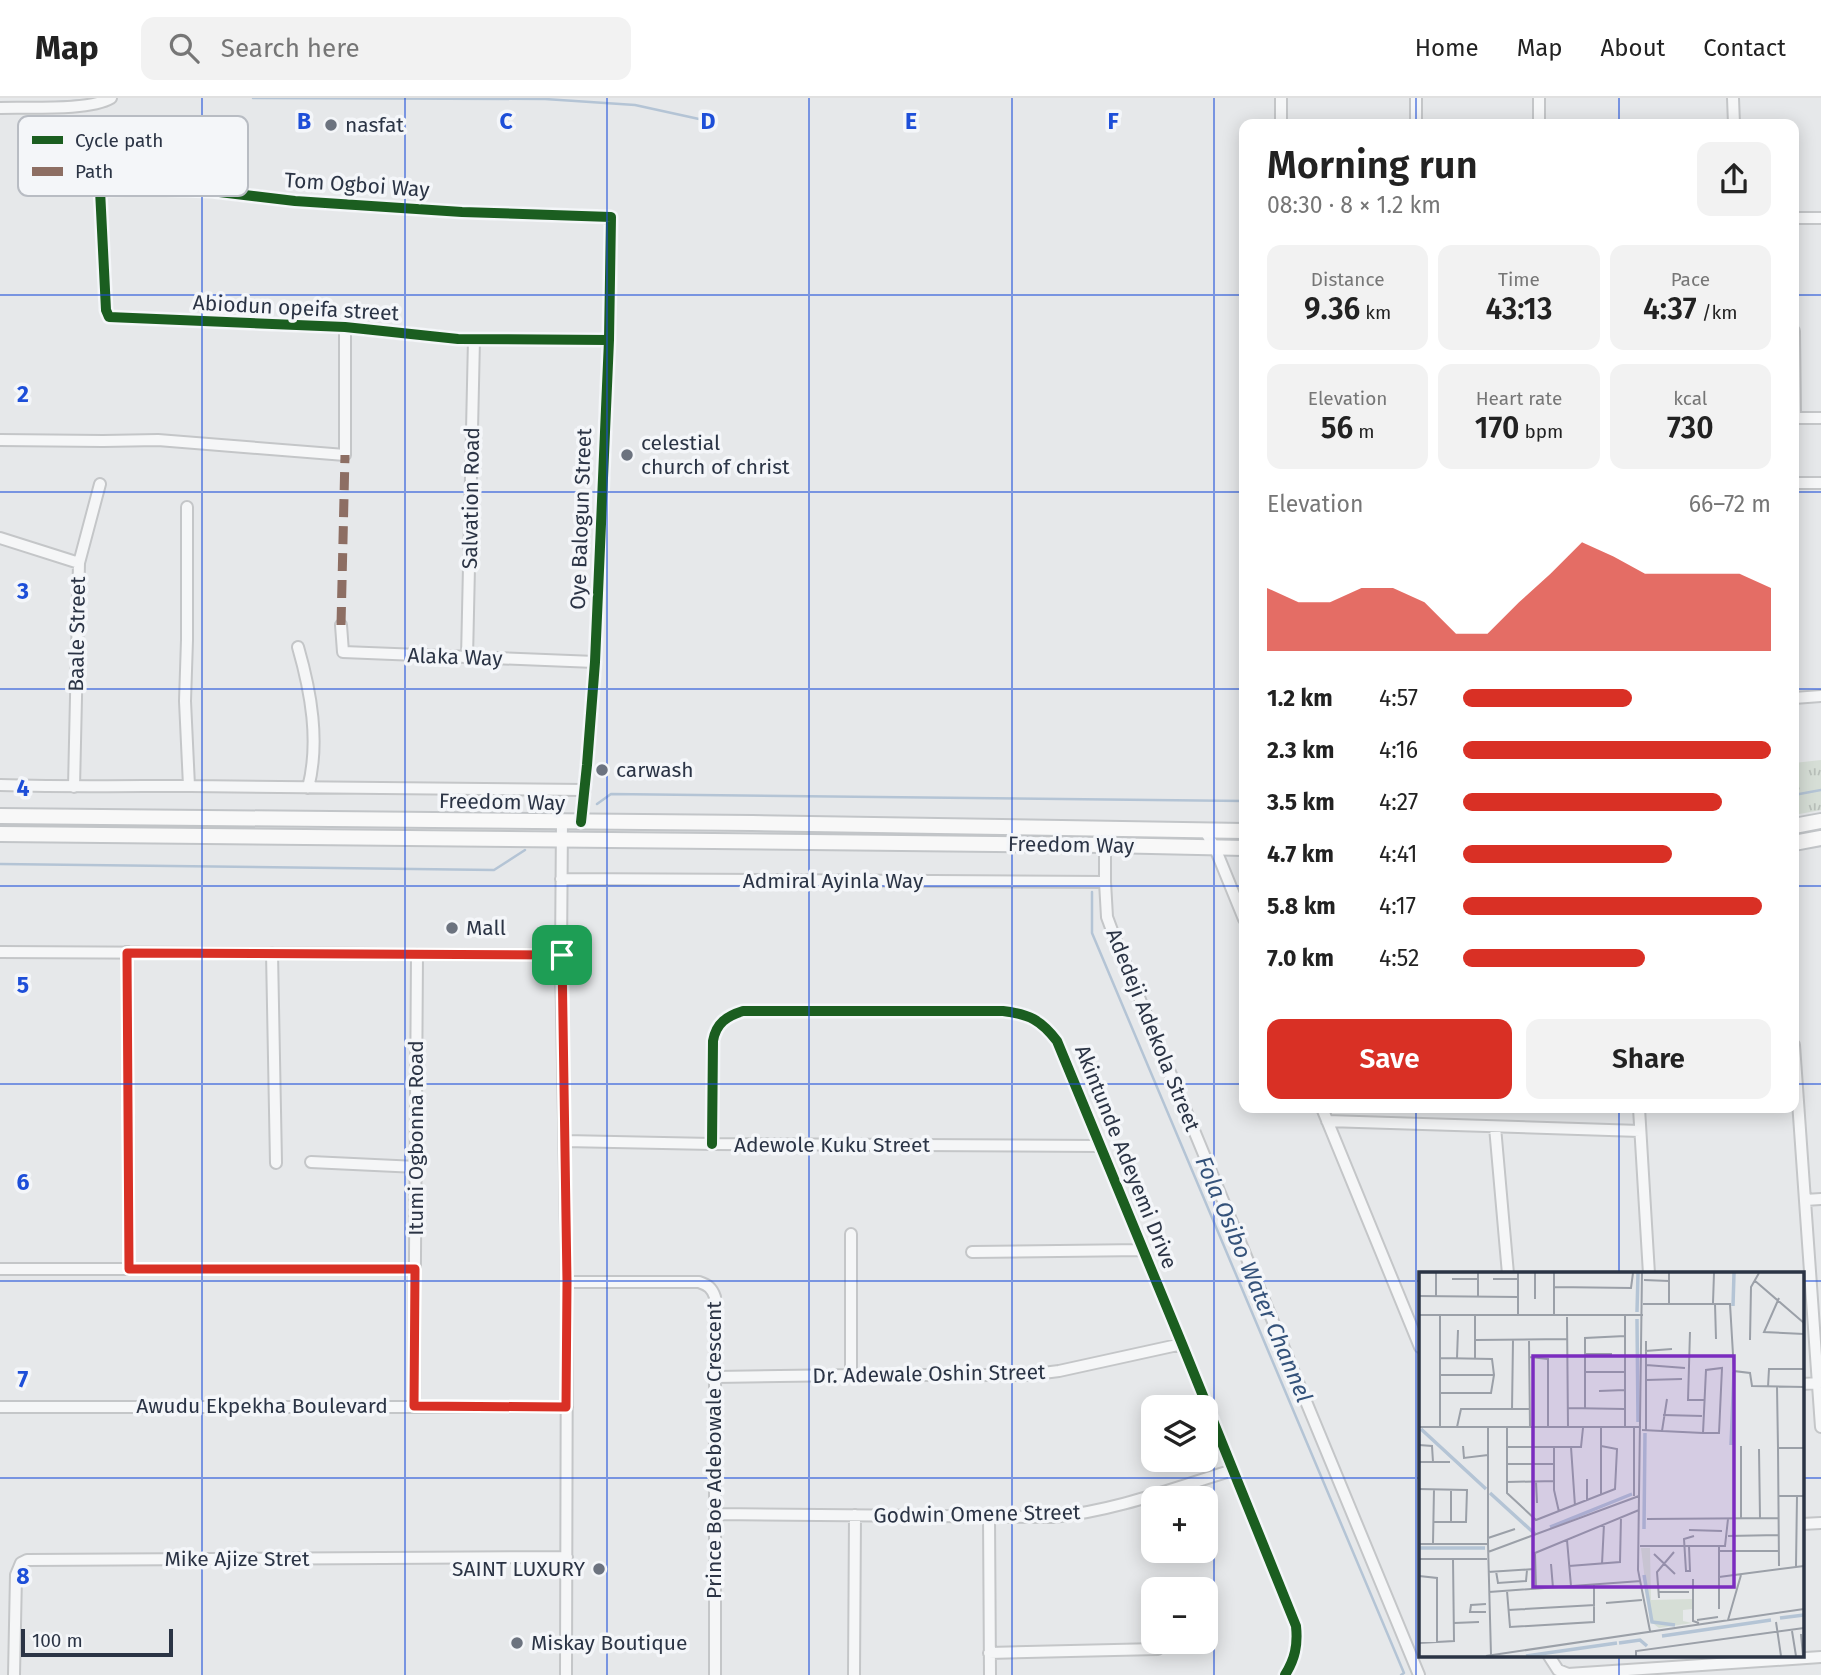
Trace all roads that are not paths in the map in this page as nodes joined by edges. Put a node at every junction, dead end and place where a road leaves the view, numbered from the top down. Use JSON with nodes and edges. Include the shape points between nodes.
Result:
{"nodes":[{"id":1,"x":111,"y":98,"type":"edge"},
{"id":2,"x":1281,"y":98,"type":"edge"},
{"id":3,"x":1416,"y":98,"type":"edge"},
{"id":4,"x":1539,"y":98,"type":"edge"},
{"id":5,"x":1733,"y":98,"type":"edge"},
{"id":6,"x":0,"y":108,"type":"edge"},
{"id":7,"x":1281,"y":119,"type":"edge"},
{"id":8,"x":1416,"y":119,"type":"edge"},
{"id":9,"x":1539,"y":119,"type":"edge"},
{"id":10,"x":1734,"y":119,"type":"edge"},
{"id":11,"x":248,"y":195,"type":"edge"},
{"id":12,"x":100,"y":196,"type":"edge"},
{"id":13,"x":611,"y":217,"type":"joint"},
{"id":14,"x":1799,"y":218,"type":"edge"},
{"id":15,"x":1821,"y":218,"type":"edge"},
{"id":16,"x":345,"y":327,"type":"junction"},
{"id":17,"x":474,"y":338,"type":"junction"},
{"id":18,"x":609,"y":340,"type":"junction"},
{"id":19,"x":1799,"y":418,"type":"edge"},
{"id":20,"x":1821,"y":418,"type":"edge"},
{"id":21,"x":0,"y":440,"type":"edge"},
{"id":22,"x":1799,"y":483,"type":"edge"},
{"id":23,"x":1821,"y":483,"type":"edge"},
{"id":24,"x":100,"y":484,"type":"dead end"},
{"id":25,"x":187,"y":507,"type":"dead end"},
{"id":26,"x":0,"y":538,"type":"edge"},
{"id":27,"x":79,"y":563,"type":"junction"},
{"id":28,"x":341,"y":625,"type":"dead end"},
{"id":29,"x":298,"y":647,"type":"dead end"},
{"id":30,"x":467,"y":658,"type":"junction"},
{"id":31,"x":594,"y":662,"type":"junction"},
{"id":32,"x":1821,"y":696,"type":"edge"},
{"id":33,"x":1799,"y":698,"type":"edge"},
{"id":34,"x":0,"y":785,"type":"edge"},
{"id":35,"x":189,"y":786,"type":"junction"},
{"id":36,"x":74,"y":787,"type":"junction"},
{"id":37,"x":308,"y":788,"type":"junction"},
{"id":38,"x":585,"y":790,"type":"junction"},
{"id":39,"x":0,"y":816,"type":"edge"},
{"id":40,"x":562,"y":821,"type":"junction"},
{"id":41,"x":1821,"y":821,"type":"edge"},
{"id":42,"x":581,"y":822,"type":"junction"},
{"id":43,"x":1799,"y":824,"type":"edge"},
{"id":44,"x":1205,"y":831,"type":"junction"},
{"id":45,"x":1239,"y":831,"type":"edge"},
{"id":46,"x":0,"y":834,"type":"edge"},
{"id":47,"x":1821,"y":838,"type":"edge"},
{"id":48,"x":562,"y":840,"type":"junction"},
{"id":49,"x":1799,"y":842,"type":"edge"},
{"id":50,"x":1105,"y":845,"type":"junction"},
{"id":51,"x":1215,"y":848,"type":"junction"},
{"id":52,"x":1239,"y":848,"type":"edge"},
{"id":53,"x":562,"y":879,"type":"junction"},
{"id":54,"x":1105,"y":882,"type":"junction"},
{"id":55,"x":1239,"y":907,"type":"edge"},
{"id":56,"x":0,"y":952,"type":"edge"},
{"id":57,"x":127,"y":953,"type":"junction"},
{"id":58,"x":272,"y":953,"type":"junction"},
{"id":59,"x":417,"y":954,"type":"junction"},
{"id":60,"x":562,"y":955,"type":"junction"},
{"id":61,"x":1324,"y":1113,"type":"edge"},
{"id":62,"x":1639,"y":1113,"type":"edge"},
{"id":63,"x":1799,"y":1113,"type":"edge"},
{"id":64,"x":1327,"y":1121,"type":"junction"},
{"id":65,"x":1494,"y":1126,"type":"junction"},
{"id":66,"x":1640,"y":1131,"type":"junction"},
{"id":67,"x":565,"y":1141,"type":"junction"},
{"id":68,"x":712,"y":1144,"type":"junction"},
{"id":69,"x":1100,"y":1146,"type":"junction"},
{"id":70,"x":311,"y":1162,"type":"dead end"},
{"id":71,"x":276,"y":1163,"type":"dead end"},
{"id":72,"x":417,"y":1167,"type":"junction"},
{"id":73,"x":1821,"y":1199,"type":"edge"},
{"id":74,"x":1805,"y":1200,"type":"junction"},
{"id":75,"x":851,"y":1234,"type":"dead end"},
{"id":76,"x":1143,"y":1250,"type":"junction"},
{"id":77,"x":972,"y":1252,"type":"dead end"},
{"id":78,"x":0,"y":1269,"type":"edge"},
{"id":79,"x":129,"y":1269,"type":"junction"},
{"id":80,"x":415,"y":1269,"type":"junction"},
{"id":81,"x":1508,"y":1272,"type":"edge"},
{"id":82,"x":1649,"y":1272,"type":"edge"},
{"id":83,"x":567,"y":1282,"type":"junction"},
{"id":84,"x":1807,"y":1301,"type":"edge"},
{"id":85,"x":1182,"y":1344,"type":"junction"},
{"id":86,"x":1419,"y":1345,"type":"edge"},
{"id":87,"x":851,"y":1375,"type":"junction"},
{"id":88,"x":715,"y":1377,"type":"junction"},
{"id":89,"x":1818,"y":1383,"type":"junction"},
{"id":90,"x":1804,"y":1384,"type":"edge"},
{"id":91,"x":414,"y":1406,"type":"junction"},
{"id":92,"x":566,"y":1407,"type":"junction"},
{"id":93,"x":0,"y":1408,"type":"edge"},
{"id":94,"x":1821,"y":1427,"type":"edge"},
{"id":95,"x":1233,"y":1470,"type":"junction"},
{"id":96,"x":715,"y":1514,"type":"junction"},
{"id":97,"x":855,"y":1516,"type":"junction"},
{"id":98,"x":989,"y":1517,"type":"junction"},
{"id":99,"x":566,"y":1557,"type":"junction"},
{"id":100,"x":1141,"y":1649,"type":"edge"},
{"id":101,"x":989,"y":1653,"type":"junction"},
{"id":102,"x":1821,"y":1657,"type":"edge"},
{"id":103,"x":1550,"y":1658,"type":"edge"},
{"id":104,"x":1680,"y":1671,"type":"edge"},
{"id":105,"x":14,"y":1675,"type":"edge"},
{"id":106,"x":566,"y":1675,"type":"edge"},
{"id":107,"x":715,"y":1675,"type":"edge"},
{"id":108,"x":854,"y":1675,"type":"edge"},
{"id":109,"x":990,"y":1675,"type":"edge"},
{"id":110,"x":1285,"y":1675,"type":"edge"},
{"id":111,"x":1419,"y":1675,"type":"edge"}],
"edges":[{"from":1,"to":6,"type":"street","via":[[86,106]]},
{"from":2,"to":7,"type":"street"},
{"from":3,"to":8,"type":"street"},
{"from":4,"to":9,"type":"street"},
{"from":5,"to":10,"type":"street"},
{"from":11,"to":13,"type":"street","name":"Tom Ogboi Way"},
{"from":12,"to":16,"type":"street","name":"Abiodun opeifa street","via":[[109,317]]},
{"from":13,"to":18,"type":"street","name":"Oye Balogun Street"},
{"from":14,"to":15,"type":"street"},
{"from":16,"to":17,"type":"street","name":"Abiodun opeifa street"},
{"from":16,"to":21,"type":"street","via":[[345,455],[158,440]]},
{"from":17,"to":18,"type":"street","name":"Abiodun opeifa street"},
{"from":17,"to":30,"type":"street","name":"Salvation Road"},
{"from":18,"to":31,"type":"street","name":"Oye Balogun Street"},
{"from":19,"to":20,"type":"street"},
{"from":22,"to":23,"type":"street"},
{"from":24,"to":27,"type":"street","name":"Baale Street"},
{"from":25,"to":35,"type":"street"},
{"from":26,"to":27,"type":"street"},
{"from":27,"to":36,"type":"street","name":"Baale Street"},
{"from":28,"to":30,"type":"street","name":"Alaka Way","via":[[344,652]]},
{"from":29,"to":37,"type":"street","via":[[314,724]]},
{"from":30,"to":31,"type":"street","name":"Alaka Way"},
{"from":31,"to":38,"type":"street","name":"Oye Balogun Street"},
{"from":32,"to":33,"type":"street"},
{"from":34,"to":36,"type":"street"},
{"from":35,"to":36,"type":"street"},
{"from":35,"to":37,"type":"street"},
{"from":37,"to":38,"type":"street"},
{"from":38,"to":42,"type":"street","name":"Oye Balogun Street"},
{"from":39,"to":40,"type":"main road","name":"Freedom Way"},
{"from":40,"to":42,"type":"main road","name":"Freedom Way"},
{"from":40,"to":48,"type":"street","name":"Freedom Way"},
{"from":41,"to":43,"type":"main road"},
{"from":42,"to":44,"type":"main road","name":"Freedom Way"},
{"from":44,"to":45,"type":"main road","name":"Freedom Way"},
{"from":44,"to":51,"type":"street"},
{"from":46,"to":48,"type":"main road","name":"Freedom Way"},
{"from":47,"to":49,"type":"main road"},
{"from":48,"to":50,"type":"main road","name":"Freedom Way"},
{"from":48,"to":53,"type":"street"},
{"from":50,"to":51,"type":"main road","name":"Freedom Way"},
{"from":50,"to":54,"type":"street","name":"Adedeji Adekola Street"},
{"from":51,"to":52,"type":"main road","name":"Freedom Way"},
{"from":51,"to":55,"type":"street"},
{"from":53,"to":54,"type":"street","name":"Admiral Ayinla Way"},
{"from":53,"to":60,"type":"street"},
{"from":54,"to":111,"type":"street","name":"Adedeji Adekola Street","via":[[1107,917],[1117,944]]},
{"from":56,"to":57,"type":"street"},
{"from":57,"to":58,"type":"street"},
{"from":57,"to":79,"type":"street"},
{"from":58,"to":59,"type":"street"},
{"from":58,"to":71,"type":"street"},
{"from":59,"to":60,"type":"street"},
{"from":59,"to":72,"type":"street","name":"Itumi Ogbonna Road"},
{"from":60,"to":67,"type":"street"},
{"from":61,"to":64,"type":"street"},
{"from":62,"to":66,"type":"street"},
{"from":63,"to":74,"type":"street"},
{"from":64,"to":65,"type":"street"},
{"from":64,"to":86,"type":"street"},
{"from":65,"to":66,"type":"street"},
{"from":65,"to":81,"type":"street"},
{"from":66,"to":82,"type":"street"},
{"from":67,"to":68,"type":"street","name":"Adewole Kuku Street"},
{"from":67,"to":83,"type":"street"},
{"from":68,"to":69,"type":"street","name":"Adewole Kuku Street"},
{"from":68,"to":69,"type":"street","name":"Akintunde Adeyemi Drive","via":[[713,1041],[719,1024],[733,1014],[1003,1011],[1035,1018],[1057,1041]]},
{"from":69,"to":76,"type":"street","name":"Akintunde Adeyemi Drive"},
{"from":70,"to":72,"type":"street"},
{"from":72,"to":80,"type":"street","name":"Itumi Ogbonna Road"},
{"from":73,"to":74,"type":"street"},
{"from":74,"to":84,"type":"street"},
{"from":75,"to":87,"type":"street"},
{"from":76,"to":77,"type":"street"},
{"from":76,"to":85,"type":"street","name":"Akintunde Adeyemi Drive"},
{"from":78,"to":79,"type":"street"},
{"from":79,"to":80,"type":"street"},
{"from":80,"to":91,"type":"street","name":"Itumi Ogbonna Road"},
{"from":83,"to":88,"type":"street","name":"Prince Boe Adebowale Crescent","via":[[707,1285],[715,1297]]},
{"from":83,"to":92,"type":"street"},
{"from":84,"to":89,"type":"street"},
{"from":85,"to":87,"type":"street","name":"Dr. Adewale Oshin Street","via":[[1027,1375]]},
{"from":85,"to":95,"type":"street","name":"Akintunde Adeyemi Drive"},
{"from":87,"to":88,"type":"street","name":"Dr. Adewale Oshin Street"},
{"from":88,"to":96,"type":"street","name":"Prince Boe Adebowale Crescent"},
{"from":89,"to":90,"type":"street"},
{"from":89,"to":94,"type":"street"},
{"from":91,"to":92,"type":"street","name":"Awudu Ekpekha Boulevard"},
{"from":91,"to":93,"type":"street","name":"Awudu Ekpekha Boulevard"},
{"from":92,"to":99,"type":"street"},
{"from":95,"to":98,"type":"street","name":"Godwin Omene Street","via":[[1082,1514]]},
{"from":95,"to":110,"type":"street","name":"Akintunde Adeyemi Drive","via":[[1296,1626],[1296,1652]]},
{"from":96,"to":97,"type":"street","name":"Godwin Omene Street"},
{"from":96,"to":107,"type":"street","name":"Prince Boe Adebowale Crescent"},
{"from":97,"to":98,"type":"street","name":"Godwin Omene Street"},
{"from":97,"to":108,"type":"street"},
{"from":98,"to":101,"type":"street"},
{"from":99,"to":105,"type":"street","name":"Mike Ajize Stret","via":[[27,1560],[16,1575]]},
{"from":99,"to":106,"type":"street"},
{"from":100,"to":101,"type":"street"},
{"from":101,"to":109,"type":"street"},
{"from":102,"to":104,"type":"street"},
{"from":103,"to":104,"type":"street","via":[[1558,1670],[1568,1674]]}]}
